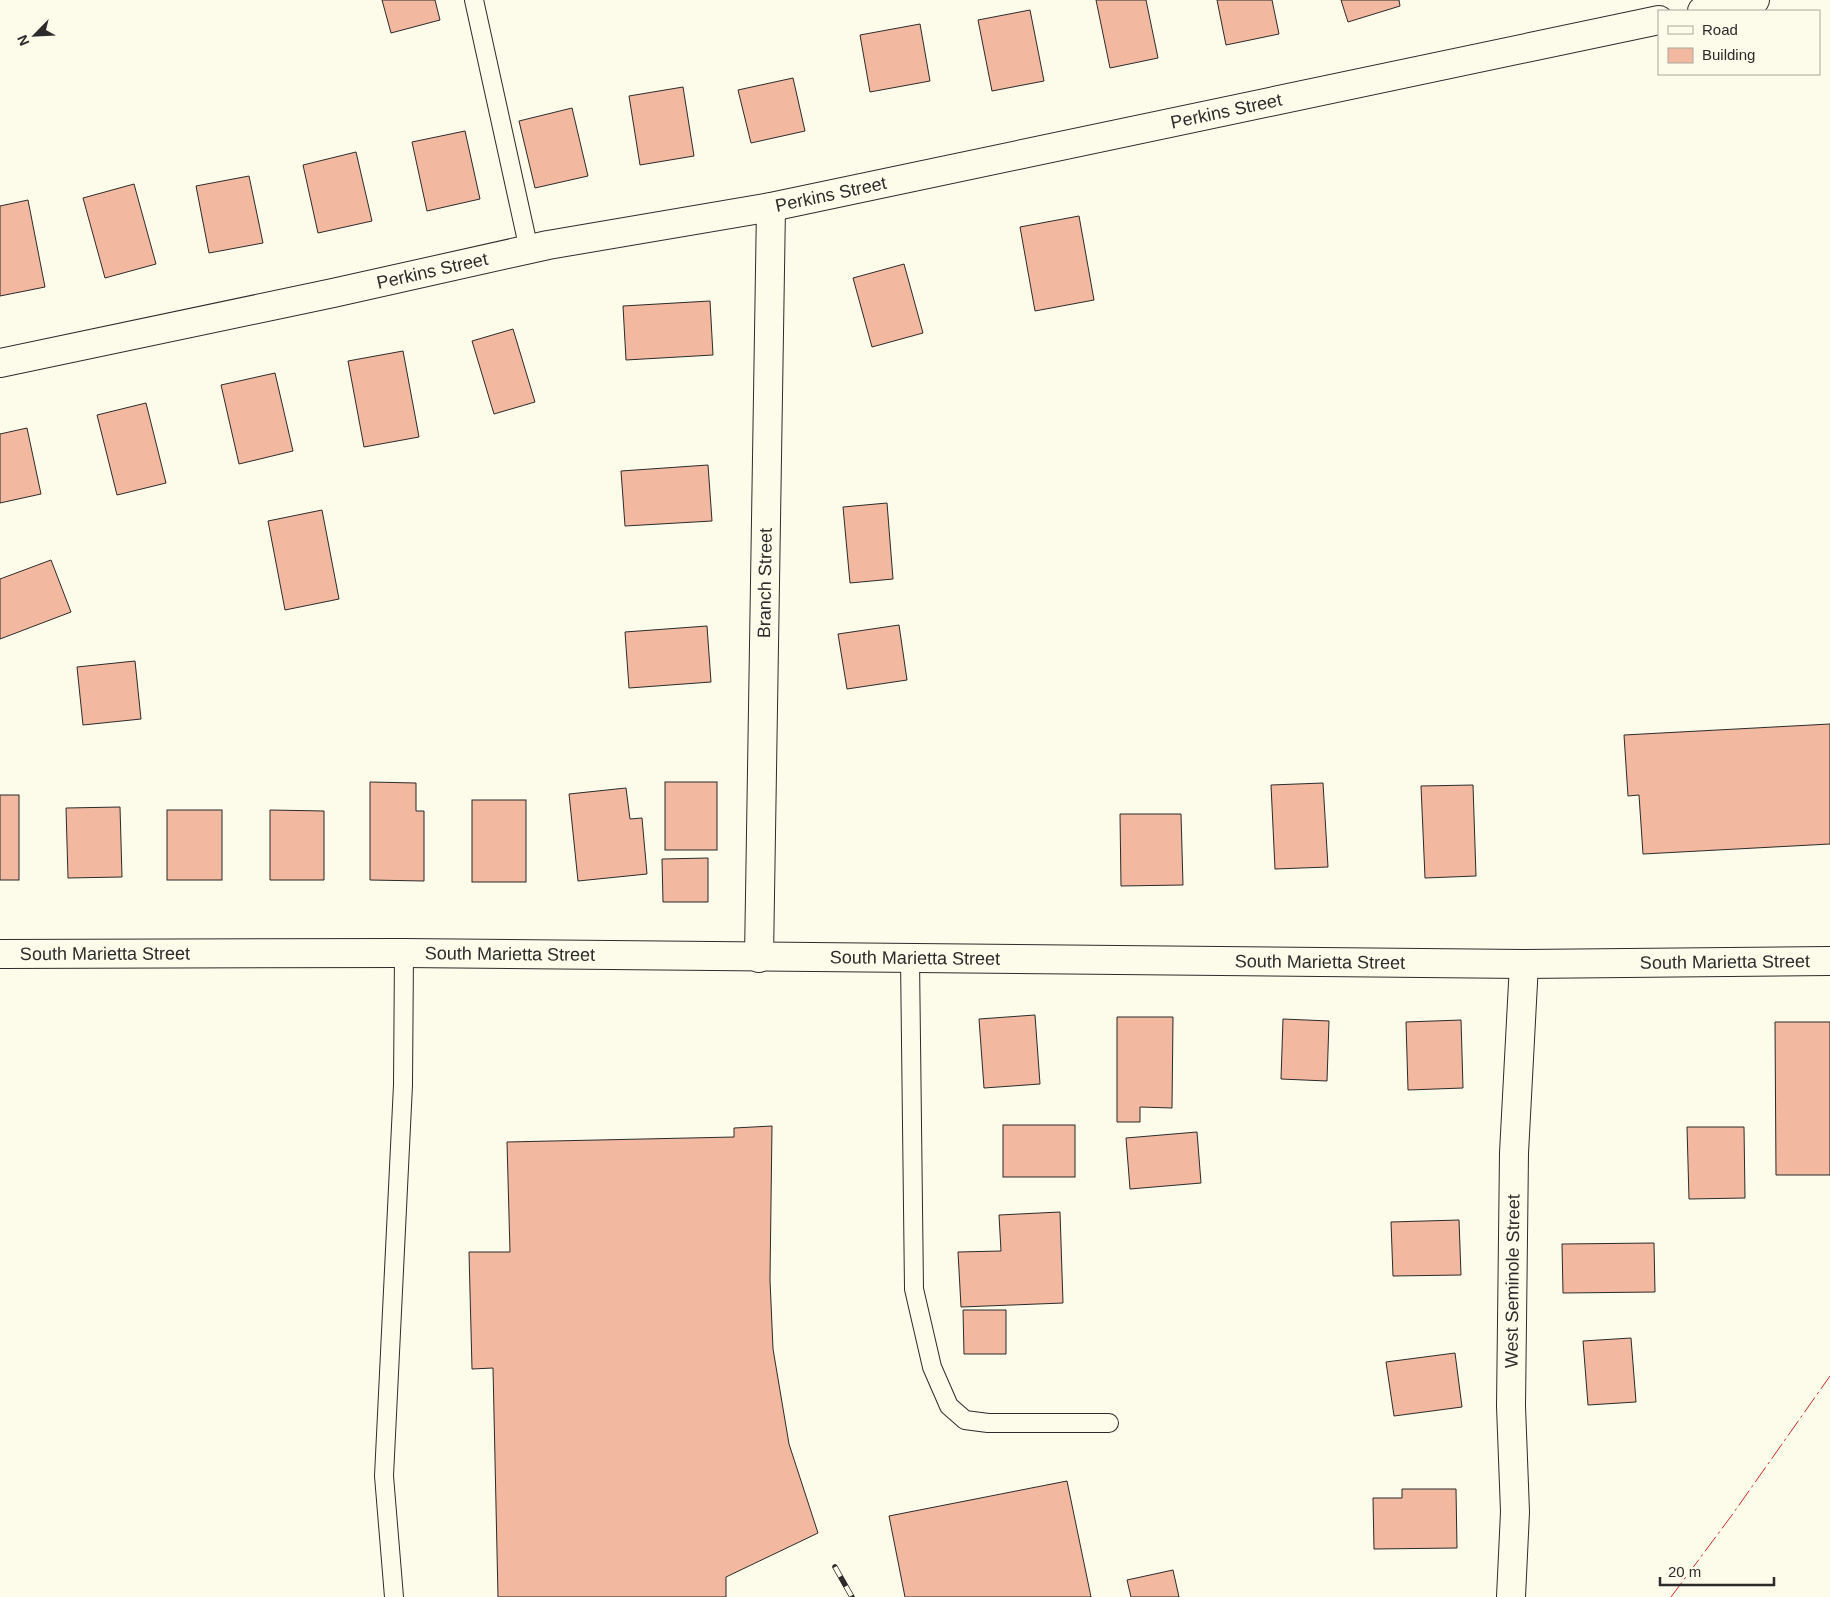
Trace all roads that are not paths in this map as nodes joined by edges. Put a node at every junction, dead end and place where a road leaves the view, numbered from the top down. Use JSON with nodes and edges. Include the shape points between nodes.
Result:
{"nodes":[{"id":1,"x":474,"y":0,"type":"edge"},
{"id":2,"x":1755,"y":0,"type":"edge"},
{"id":3,"x":1707,"y":10,"type":"edge"},
{"id":4,"x":1658,"y":20,"type":"edge"},
{"id":5,"x":771,"y":207,"type":"junction"},
{"id":6,"x":529,"y":250,"type":"junction"},
{"id":7,"x":0,"y":363,"type":"edge"},
{"id":8,"x":404,"y":953,"type":"junction"},
{"id":9,"x":0,"y":954,"type":"edge"},
{"id":10,"x":759,"y":958,"type":"junction"},
{"id":11,"x":910,"y":959,"type":"junction"},
{"id":12,"x":1830,"y":961,"type":"edge"},
{"id":13,"x":1524,"y":964,"type":"junction"},
{"id":14,"x":1109,"y":1423,"type":"dead end"},
{"id":15,"x":394,"y":1597,"type":"edge"},
{"id":16,"x":1511,"y":1597,"type":"edge"}],
"edges":[{"from":1,"to":6,"type":"lane"},
{"from":2,"to":3,"type":"street"},
{"from":4,"to":5,"type":"street","name":"Perkins Street"},
{"from":5,"to":6,"type":"street","name":"Perkins Street"},
{"from":5,"to":10,"type":"street","name":"Branch Street"},
{"from":6,"to":7,"type":"street","name":"Perkins Street"},
{"from":8,"to":9,"type":"street","name":"South Marietta Street"},
{"from":8,"to":10,"type":"street","name":"South Marietta Street"},
{"from":8,"to":15,"type":"lane","via":[[403,1085],[384,1476]]},
{"from":10,"to":11,"type":"street","name":"South Marietta Street"},
{"from":11,"to":13,"type":"street","name":"South Marietta Street"},
{"from":11,"to":14,"type":"lane","via":[[914,1290],[932,1367],[949,1406],[965,1420],[988,1423]]},
{"from":12,"to":13,"type":"street","name":"South Marietta Street"},
{"from":13,"to":16,"type":"street","name":"West Seminole Street","via":[[1514,1153]]}]}
